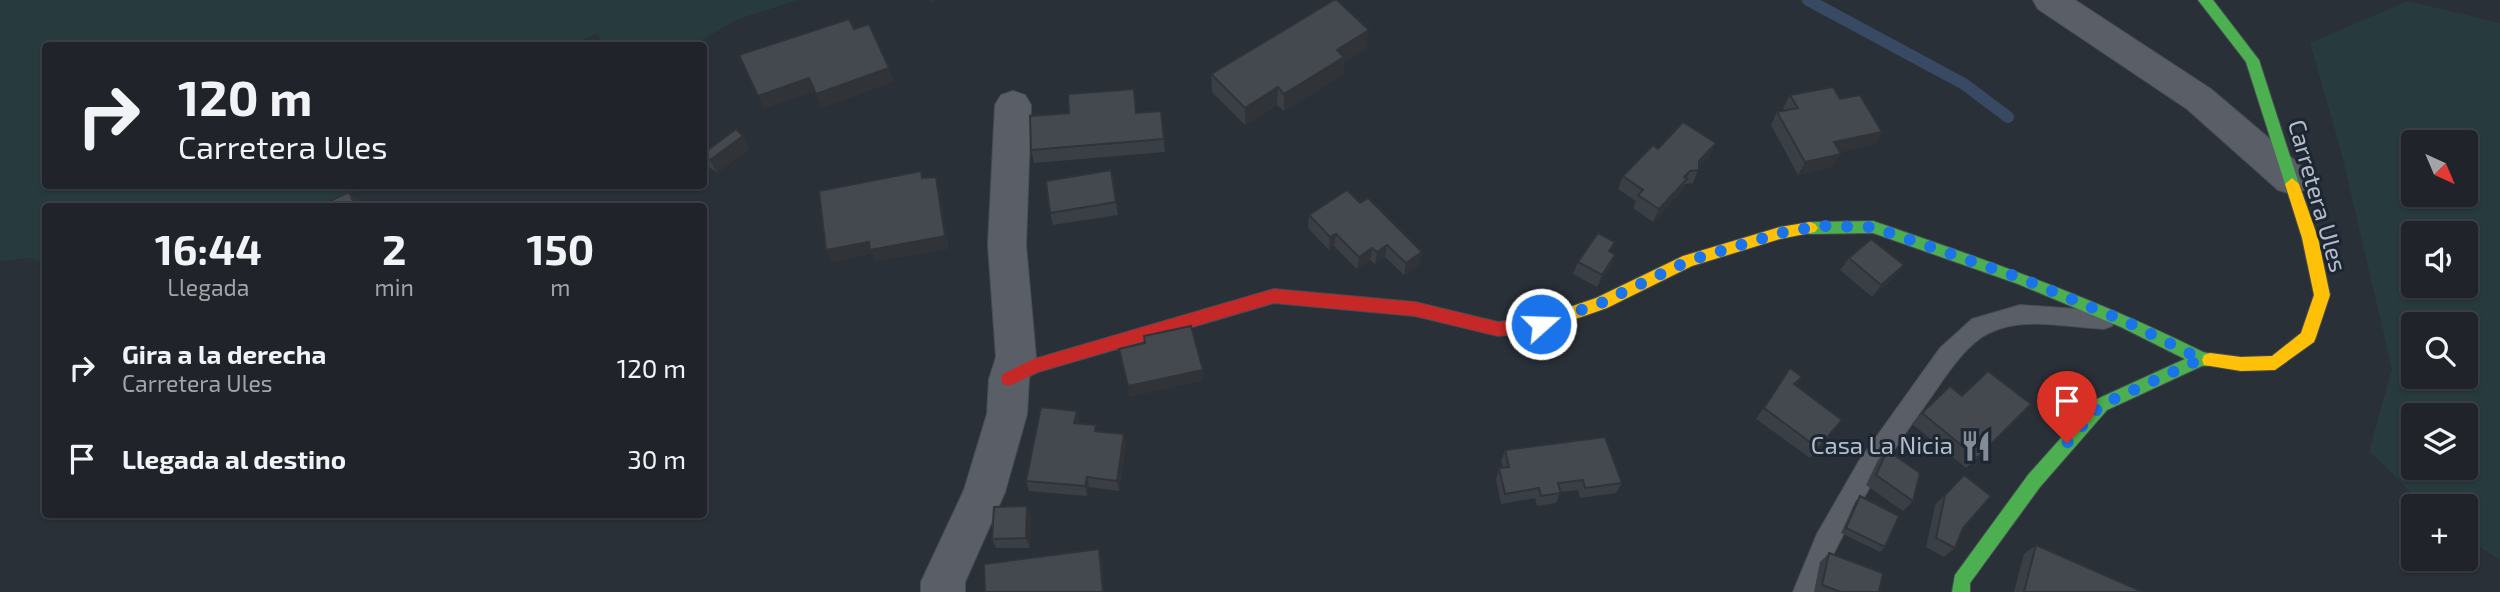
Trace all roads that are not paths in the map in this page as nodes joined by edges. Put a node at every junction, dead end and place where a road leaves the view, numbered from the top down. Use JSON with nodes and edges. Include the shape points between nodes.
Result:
{"nodes":[{"id":1,"x":2050,"y":0,"type":"edge"},
{"id":2,"x":2205,"y":0,"type":"edge"},
{"id":3,"x":1013,"y":105,"type":"dead end"},
{"id":4,"x":2291,"y":179,"type":"junction"},
{"id":5,"x":2127,"y":322,"type":"junction"},
{"id":6,"x":2201,"y":359,"type":"junction"},
{"id":7,"x":1009,"y":379,"type":"junction"},
{"id":8,"x":943,"y":592,"type":"edge"},
{"id":9,"x":1805,"y":592,"type":"edge"},
{"id":10,"x":1961,"y":592,"type":"edge"}],
"edges":[{"from":1,"to":4,"type":"street","via":[[2199,99]]},
{"from":2,"to":4,"type":"street","name":"Carretera Ules","via":[[2252,60]]},
{"from":3,"to":7,"type":"street","via":[[1007,245],[1016,357]]},
{"from":4,"to":6,"type":"street","name":"Carretera Ules","via":[[2322,295],[2308,337],[2276,363]]},
{"from":5,"to":6,"type":"street"},
{"from":5,"to":7,"type":"street","via":[[2023,279],[1873,227],[1820,226],[1688,261],[1601,303],[1541,324],[1498,329],[1415,309],[1274,296],[1034,366]]},
{"from":5,"to":9,"type":"lane","via":[[2020,314],[1980,326],[1948,355],[1867,468],[1825,542]]},
{"from":6,"to":10,"type":"street","via":[[2101,405],[2034,481],[1961,580]]},
{"from":7,"to":8,"type":"street","via":[[1007,414],[984,492],[943,582]]}]}
